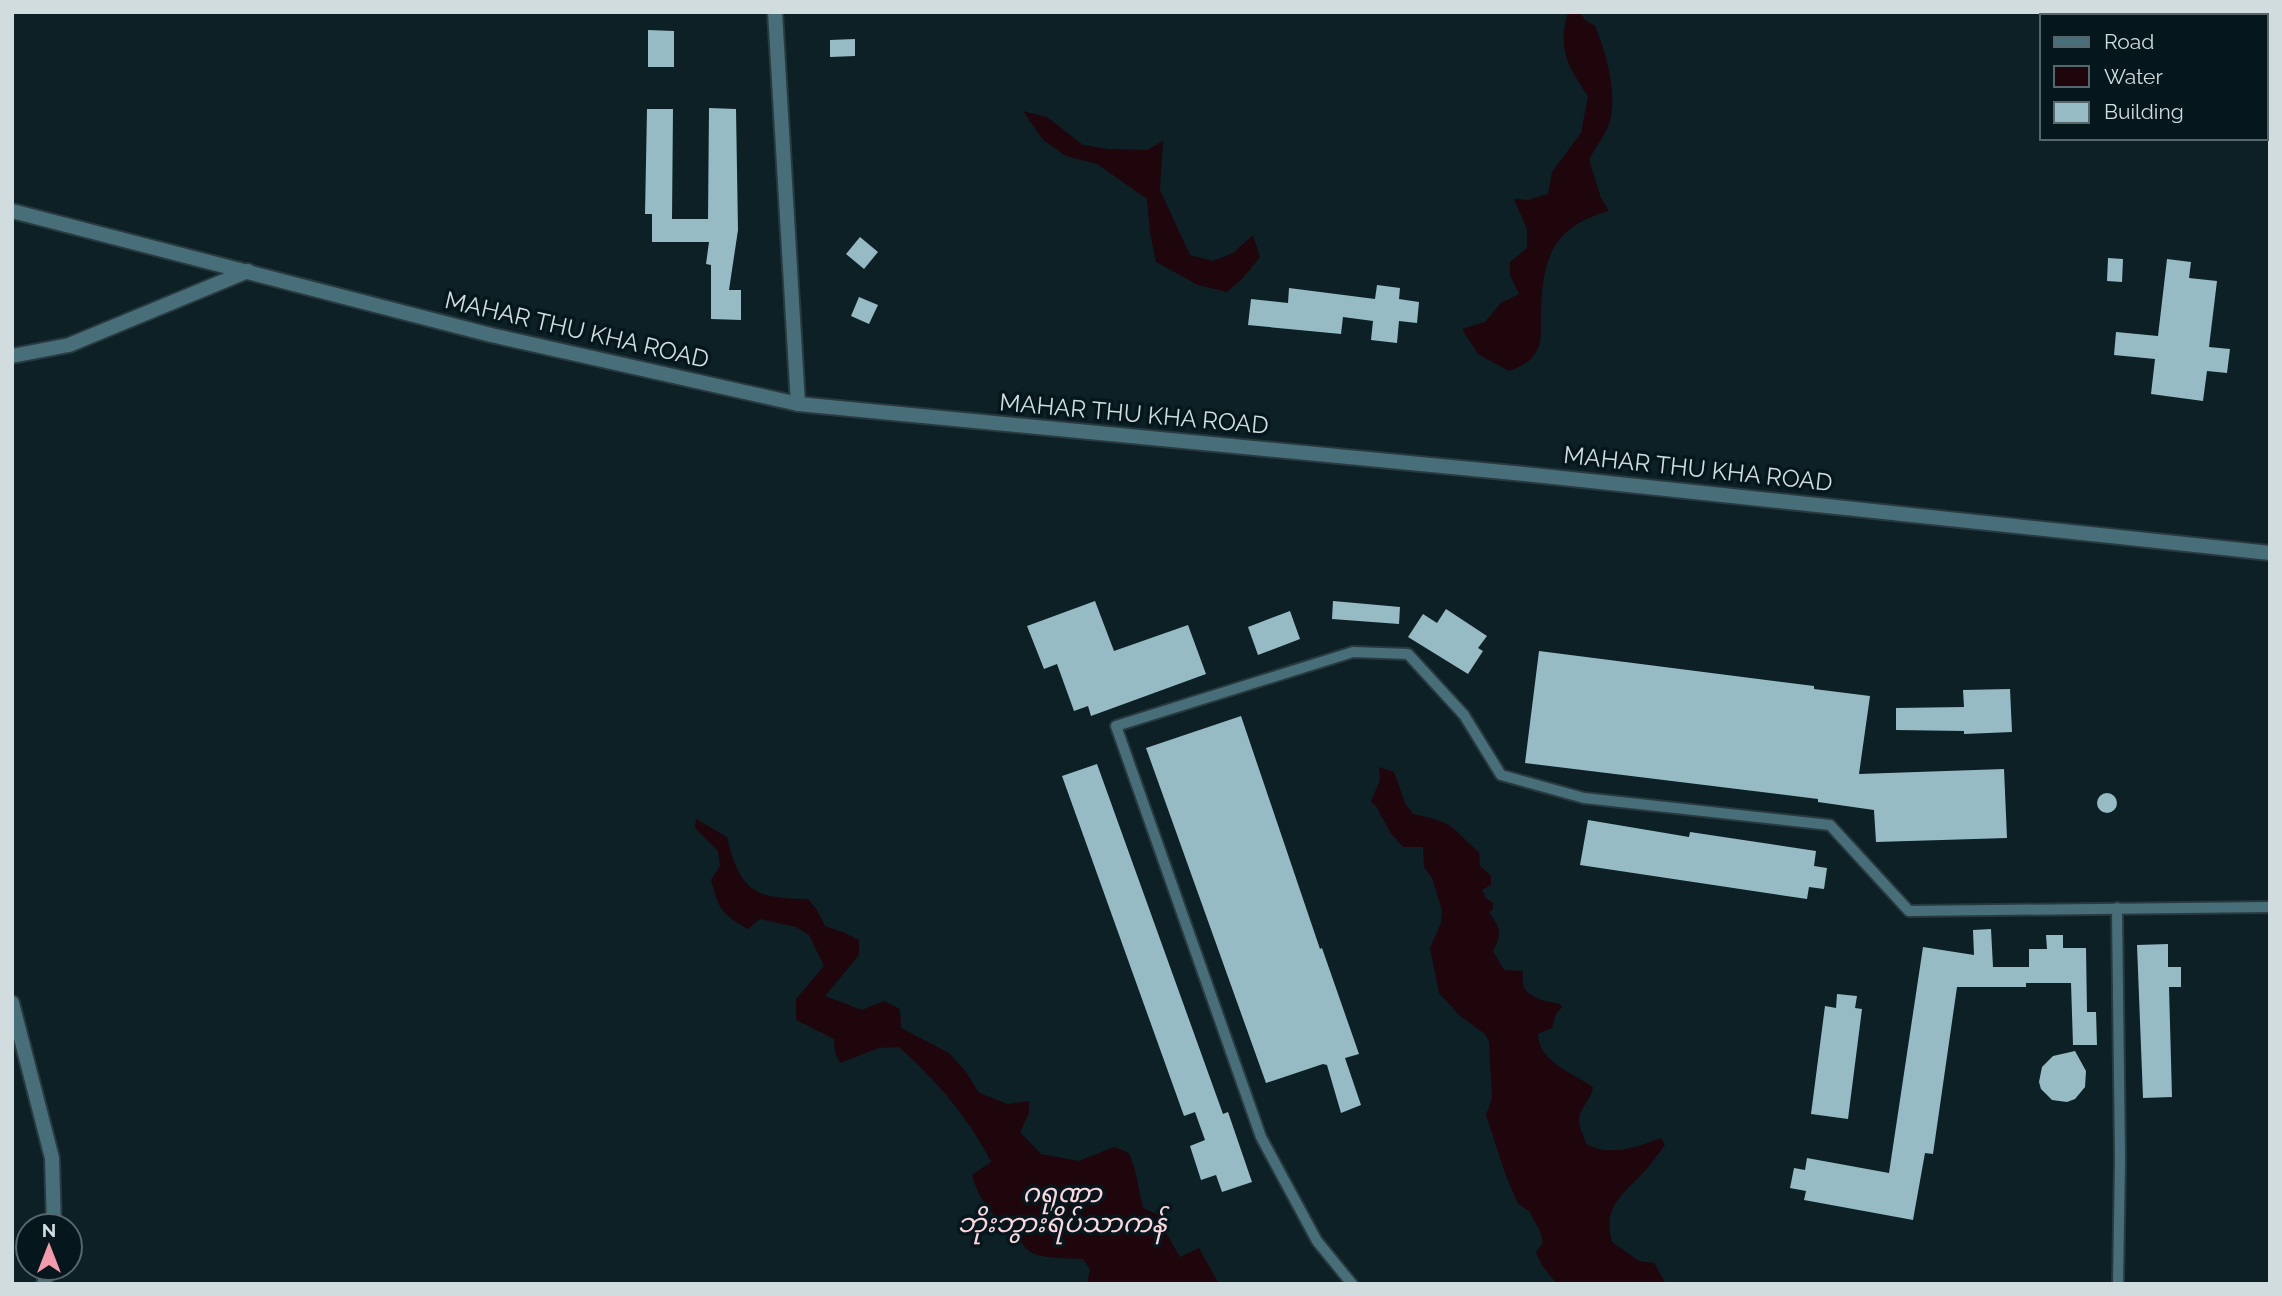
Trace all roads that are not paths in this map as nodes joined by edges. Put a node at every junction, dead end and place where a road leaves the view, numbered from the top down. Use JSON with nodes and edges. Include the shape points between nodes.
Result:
{"nodes":[{"id":1,"x":775,"y":12,"type":"edge"},
{"id":2,"x":12,"y":211,"type":"edge"},
{"id":3,"x":248,"y":271,"type":"junction"},
{"id":4,"x":12,"y":356,"type":"edge"},
{"id":5,"x":798,"y":404,"type":"junction"},
{"id":6,"x":2270,"y":553,"type":"edge"},
{"id":7,"x":2270,"y":907,"type":"edge"},
{"id":8,"x":2117,"y":908,"type":"junction"},
{"id":9,"x":12,"y":1003,"type":"edge"},
{"id":10,"x":54,"y":1212,"type":"edge"},
{"id":11,"x":1352,"y":1284,"type":"edge"},
{"id":12,"x":2118,"y":1284,"type":"edge"}],
"edges":[{"from":1,"to":5,"type":"street"},
{"from":2,"to":3,"type":"street","name":"MAHAR THU KHA ROAD"},
{"from":3,"to":4,"type":"street","via":[[69,345]]},
{"from":3,"to":5,"type":"street","name":"MAHAR THU KHA ROAD","via":[[491,334]]},
{"from":5,"to":6,"type":"street","name":"MAHAR THU KHA ROAD"},
{"from":7,"to":8,"type":"lane"},
{"from":8,"to":11,"type":"lane","via":[[1909,911],[1830,825],[1584,798],[1501,775],[1464,715],[1408,654],[1353,652],[1116,726],[1261,1138],[1317,1241]]},
{"from":8,"to":12,"type":"lane"},
{"from":9,"to":10,"type":"street","via":[[52,1158]]}]}
